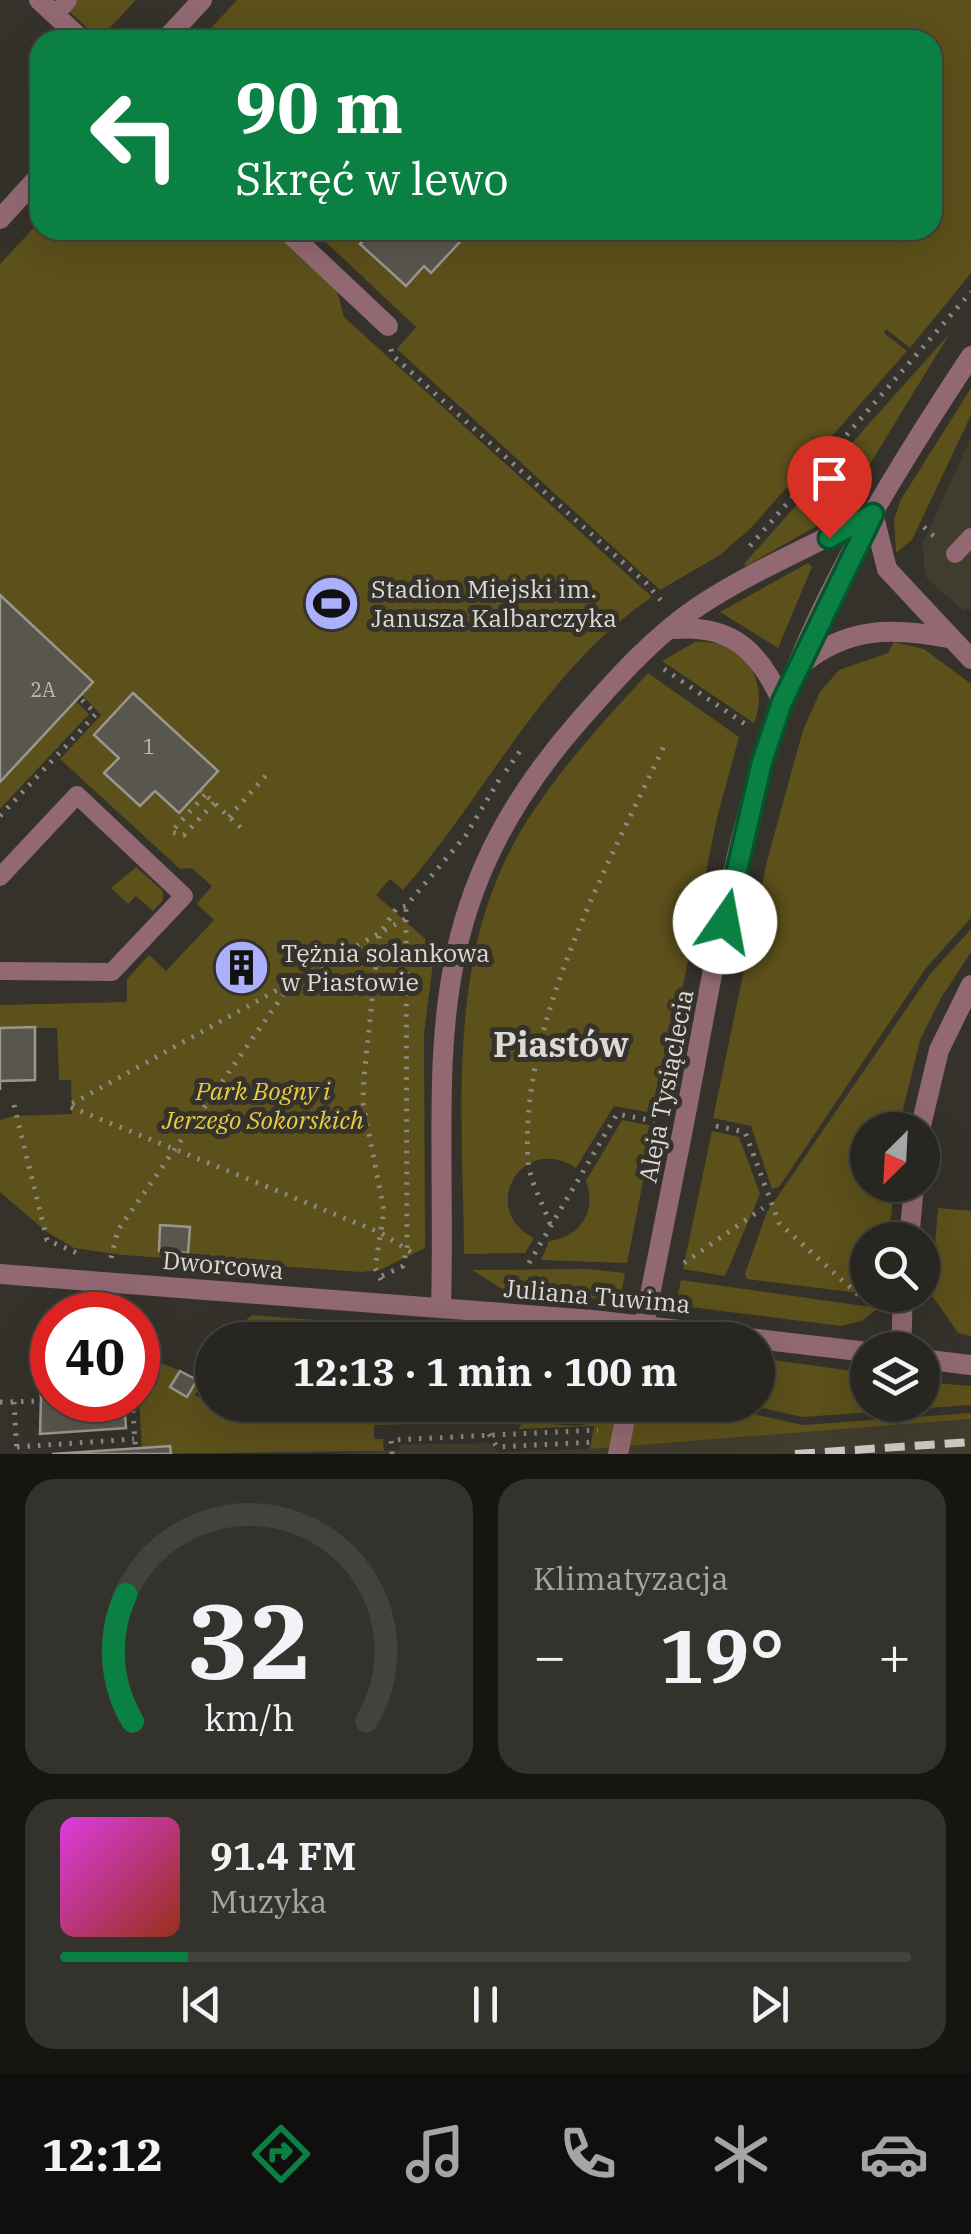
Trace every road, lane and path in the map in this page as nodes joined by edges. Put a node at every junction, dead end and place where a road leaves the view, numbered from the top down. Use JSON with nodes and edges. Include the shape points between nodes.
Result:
{"nodes":[{"id":1,"x":38,"y":0,"type":"edge"},
{"id":2,"x":202,"y":0,"type":"edge"},
{"id":3,"x":61,"y":8,"type":"edge"},
{"id":4,"x":75,"y":30,"type":"edge"},
{"id":5,"x":174,"y":30,"type":"edge"},
{"id":6,"x":30,"y":186,"type":"edge"},
{"id":7,"x":0,"y":219,"type":"edge"},
{"id":8,"x":297,"y":240,"type":"edge"},
{"id":9,"x":388,"y":326,"type":"joint"},
{"id":10,"x":971,"y":356,"type":"edge"},
{"id":11,"x":873,"y":514,"type":"junction"},
{"id":12,"x":971,"y":536,"type":"edge"},
{"id":13,"x":955,"y":554,"type":"dead end"},
{"id":14,"x":663,"y":603,"type":"dead end"},
{"id":15,"x":674,"y":629,"type":"junction"},
{"id":16,"x":948,"y":638,"type":"junction"},
{"id":17,"x":971,"y":660,"type":"edge"},
{"id":18,"x":664,"y":670,"type":"dead end"},
{"id":19,"x":796,"y":670,"type":"junction"},
{"id":20,"x":79,"y":697,"type":"dead end"},
{"id":21,"x":782,"y":702,"type":"junction"},
{"id":22,"x":749,"y":726,"type":"dead end"},
{"id":23,"x":666,"y":744,"type":"dead end"},
{"id":24,"x":269,"y":772,"type":"dead end"},
{"id":25,"x":214,"y":803,"type":"junction"},
{"id":26,"x":0,"y":816,"type":"edge"},
{"id":27,"x":229,"y":817,"type":"junction"},
{"id":28,"x":242,"y":829,"type":"dead end"},
{"id":29,"x":0,"y":877,"type":"edge"},
{"id":30,"x":405,"y":919,"type":"junction"},
{"id":31,"x":378,"y":935,"type":"junction"},
{"id":32,"x":0,"y":971,"type":"edge"},
{"id":33,"x":971,"y":984,"type":"edge"},
{"id":34,"x":289,"y":986,"type":"junction"},
{"id":35,"x":14,"y":1106,"type":"dead end"},
{"id":36,"x":922,"y":1112,"type":"edge"},
{"id":37,"x":655,"y":1121,"type":"dead end"},
{"id":38,"x":716,"y":1126,"type":"dead end"},
{"id":39,"x":176,"y":1153,"type":"junction"},
{"id":40,"x":763,"y":1208,"type":"dead end"},
{"id":41,"x":550,"y":1224,"type":"junction"},
{"id":42,"x":381,"y":1234,"type":"junction"},
{"id":43,"x":47,"y":1240,"type":"dead end"},
{"id":44,"x":529,"y":1263,"type":"dead end"},
{"id":45,"x":111,"y":1264,"type":"dead end"},
{"id":46,"x":680,"y":1265,"type":"dead end"},
{"id":47,"x":0,"y":1274,"type":"edge"},
{"id":48,"x":380,"y":1276,"type":"dead end"},
{"id":49,"x":850,"y":1287,"type":"edge"},
{"id":50,"x":441,"y":1307,"type":"junction"},
{"id":51,"x":645,"y":1322,"type":"edge"},
{"id":52,"x":850,"y":1350,"type":"edge"},
{"id":53,"x":940,"y":1361,"type":"edge"},
{"id":54,"x":971,"y":1365,"type":"edge"},
{"id":55,"x":30,"y":1401,"type":"edge"},
{"id":56,"x":0,"y":1402,"type":"edge"},
{"id":57,"x":14,"y":1402,"type":"junction"},
{"id":58,"x":133,"y":1422,"type":"edge"},
{"id":59,"x":625,"y":1422,"type":"edge"},
{"id":60,"x":598,"y":1430,"type":"dead end"},
{"id":61,"x":77,"y":1431,"type":"dead end"},
{"id":62,"x":489,"y":1434,"type":"junction"},
{"id":63,"x":134,"y":1439,"type":"junction"},
{"id":64,"x":592,"y":1442,"type":"dead end"},
{"id":65,"x":78,"y":1443,"type":"junction"},
{"id":66,"x":17,"y":1450,"type":"edge"},
{"id":67,"x":136,"y":1454,"type":"edge"},
{"id":68,"x":392,"y":1454,"type":"edge"},
{"id":69,"x":618,"y":1454,"type":"edge"}],
"edges":[{"from":1,"to":3,"type":"street"},
{"from":2,"to":5,"type":"street"},
{"from":3,"to":4,"type":"street"},
{"from":6,"to":7,"type":"street"},
{"from":8,"to":9,"type":"street"},
{"from":9,"to":14,"type":"path","via":[[392,355]]},
{"from":10,"to":11,"type":"street","name":"Aleja Tysiąclecia"},
{"from":11,"to":15,"type":"street","via":[[718,594]]},
{"from":11,"to":16,"type":"street","via":[[887,569]]},
{"from":11,"to":19,"type":"street","name":"Aleja Tysiąclecia"},
{"from":12,"to":13,"type":"lane"},
{"from":15,"to":21,"type":"street","via":[[711,630],[746,644]]},
{"from":15,"to":50,"type":"street","via":[[627,668],[526,786],[469,897],[448,976],[443,1028]]},
{"from":16,"to":17,"type":"street"},
{"from":16,"to":19,"type":"street","via":[[900,630],[853,634]]},
{"from":18,"to":22,"type":"path"},
{"from":19,"to":21,"type":"street","name":"Aleja Tysiąclecia"},
{"from":20,"to":26,"type":"path","via":[[96,714]]},
{"from":21,"to":51,"type":"street","name":"Aleja Tysiąclecia","bridge":true,"via":[[742,842]]},
{"from":23,"to":41,"type":"path","via":[[590,899],[552,1006],[528,1164]]},
{"from":24,"to":27,"type":"path"},
{"from":25,"to":25,"type":"path","via":[[184,835],[171,832],[202,793]]},
{"from":25,"to":27,"type":"path"},
{"from":27,"to":28,"type":"path"},
{"from":29,"to":32,"type":"lane","via":[[77,795],[184,896],[112,972]]},
{"from":30,"to":31,"type":"path"},
{"from":30,"to":31,"type":"path","via":[[406,906],[396,909]]},
{"from":30,"to":42,"type":"path","via":[[407,1247]]},
{"from":31,"to":34,"type":"path"},
{"from":31,"to":42,"type":"path","via":[[363,1102],[384,1211]]},
{"from":33,"to":36,"type":"street","via":[[939,1050]]},
{"from":34,"to":39,"type":"path"},
{"from":34,"to":39,"type":"path","via":[[68,1106]]},
{"from":35,"to":43,"type":"path"},
{"from":37,"to":41,"type":"path","via":[[617,1114]]},
{"from":38,"to":49,"type":"path","via":[[746,1132],[779,1224]]},
{"from":39,"to":42,"type":"path"},
{"from":39,"to":45,"type":"path","via":[[118,1230]]},
{"from":40,"to":46,"type":"path"},
{"from":41,"to":44,"type":"path"},
{"from":42,"to":48,"type":"path","via":[[375,1268]]},
{"from":47,"to":50,"type":"street","name":"Dworcowa"},
{"from":50,"to":52,"type":"street","name":"Juliana Tuwima"},
{"from":53,"to":54,"type":"street"},
{"from":55,"to":57,"type":"path"},
{"from":56,"to":57,"type":"path"},
{"from":57,"to":66,"type":"path"},
{"from":58,"to":63,"type":"path"},
{"from":59,"to":69,"type":"street"},
{"from":60,"to":62,"type":"path"},
{"from":61,"to":65,"type":"path"},
{"from":62,"to":64,"type":"path","via":[[497,1446]]},
{"from":62,"to":68,"type":"path","via":[[392,1440]]},
{"from":63,"to":65,"type":"path"},
{"from":63,"to":67,"type":"path"},
{"from":65,"to":66,"type":"path"}]}
